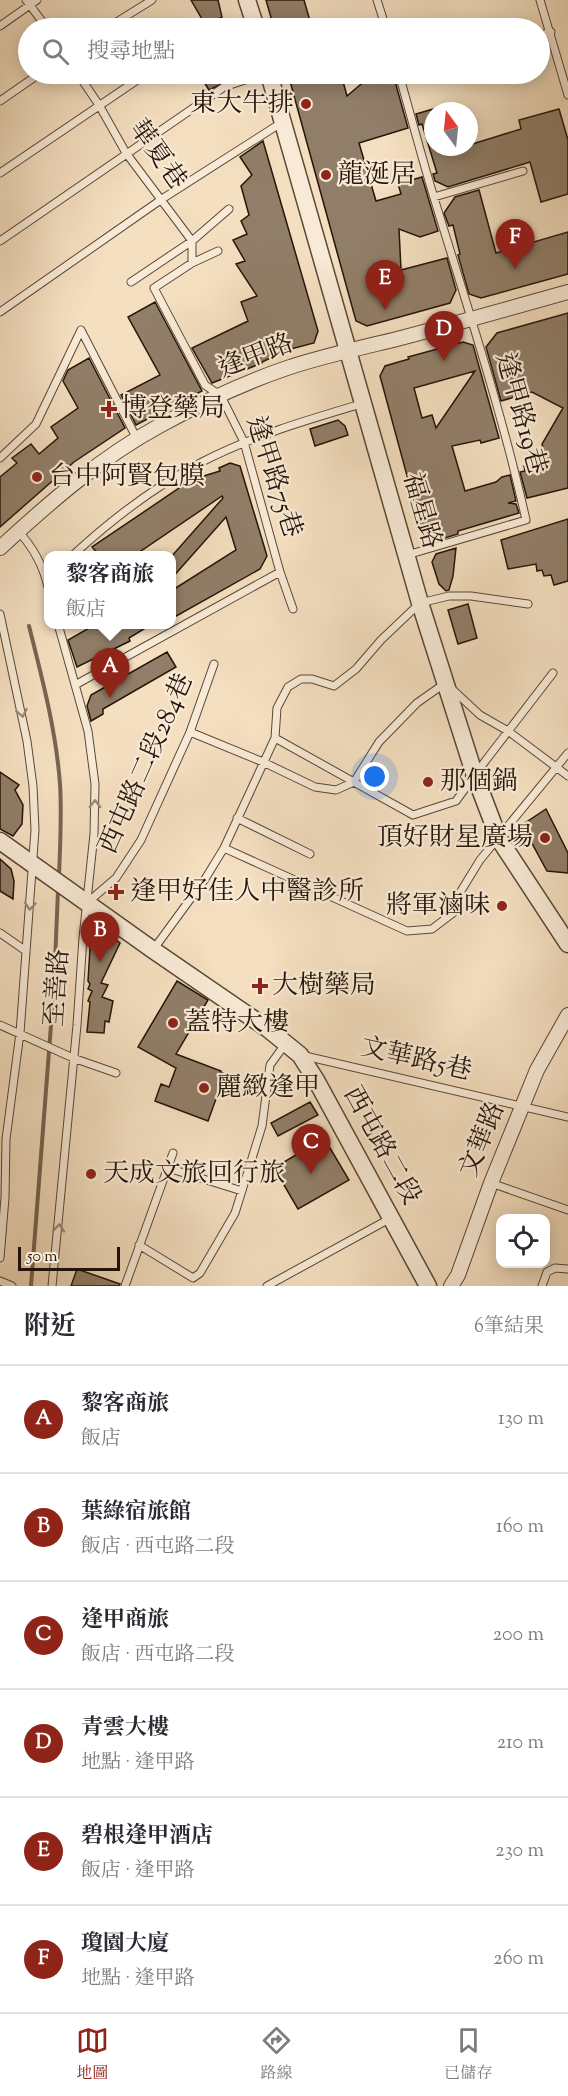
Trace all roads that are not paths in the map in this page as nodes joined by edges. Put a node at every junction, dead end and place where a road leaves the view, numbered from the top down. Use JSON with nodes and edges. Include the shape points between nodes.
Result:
{"nodes":[{"id":1,"x":152,"y":0,"type":"edge"},
{"id":2,"x":247,"y":0,"type":"edge"},
{"id":3,"x":377,"y":0,"type":"edge"},
{"id":4,"x":540,"y":0,"type":"edge"},
{"id":5,"x":31,"y":1,"type":"edge"},
{"id":6,"x":41,"y":18,"type":"edge"},
{"id":7,"x":123,"y":18,"type":"edge"},
{"id":8,"x":253,"y":18,"type":"edge"},
{"id":9,"x":383,"y":18,"type":"edge"},
{"id":10,"x":546,"y":18,"type":"edge"},
{"id":11,"x":0,"y":26,"type":"edge"},
{"id":12,"x":550,"y":29,"type":"edge"},
{"id":13,"x":551,"y":32,"type":"joint"},
{"id":14,"x":25,"y":84,"type":"edge"},
{"id":15,"x":85,"y":84,"type":"edge"},
{"id":16,"x":131,"y":84,"type":"edge"},
{"id":17,"x":233,"y":84,"type":"edge"},
{"id":18,"x":272,"y":84,"type":"edge"},
{"id":19,"x":404,"y":84,"type":"edge"},
{"id":20,"x":568,"y":95,"type":"edge"},
{"id":21,"x":0,"y":101,"type":"edge"},
{"id":22,"x":99,"y":105,"type":"junction"},
{"id":23,"x":284,"y":122,"type":"junction"},
{"id":24,"x":126,"y":153,"type":"junction"},
{"id":25,"x":523,"y":171,"type":"dead end"},
{"id":26,"x":0,"y":173,"type":"edge"},
{"id":27,"x":434,"y":197,"type":"junction"},
{"id":28,"x":162,"y":199,"type":"junction"},
{"id":29,"x":230,"y":209,"type":"dead end"},
{"id":30,"x":192,"y":241,"type":"junction"},
{"id":31,"x":0,"y":242,"type":"edge"},
{"id":32,"x":218,"y":251,"type":"dead end"},
{"id":33,"x":192,"y":263,"type":"junction"},
{"id":34,"x":131,"y":282,"type":"dead end"},
{"id":35,"x":568,"y":292,"type":"edge"},
{"id":36,"x":1,"y":308,"type":"edge"},
{"id":37,"x":472,"y":319,"type":"junction"},
{"id":38,"x":347,"y":350,"type":"junction"},
{"id":39,"x":221,"y":396,"type":"junction"},
{"id":40,"x":363,"y":404,"type":"junction"},
{"id":41,"x":137,"y":439,"type":"junction"},
{"id":42,"x":244,"y":442,"type":"junction"},
{"id":43,"x":0,"y":458,"type":"edge"},
{"id":44,"x":18,"y":531,"type":"junction"},
{"id":45,"x":0,"y":548,"type":"edge"},
{"id":46,"x":77,"y":551,"type":"edge"},
{"id":47,"x":407,"y":555,"type":"junction"},
{"id":48,"x":44,"y":572,"type":"edge"},
{"id":49,"x":280,"y":572,"type":"junction"},
{"id":50,"x":420,"y":603,"type":"junction"},
{"id":51,"x":528,"y":604,"type":"dead end"},
{"id":52,"x":293,"y":609,"type":"dead end"},
{"id":53,"x":0,"y":615,"type":"edge"},
{"id":54,"x":59,"y":629,"type":"edge"},
{"id":55,"x":214,"y":664,"type":"dead end"},
{"id":56,"x":553,"y":674,"type":"dead end"},
{"id":57,"x":445,"y":683,"type":"junction"},
{"id":58,"x":75,"y":686,"type":"junction"},
{"id":59,"x":508,"y":731,"type":"junction"},
{"id":60,"x":190,"y":732,"type":"junction"},
{"id":61,"x":275,"y":738,"type":"junction"},
{"id":62,"x":568,"y":753,"type":"edge"},
{"id":63,"x":263,"y":762,"type":"junction"},
{"id":64,"x":558,"y":767,"type":"junction"},
{"id":65,"x":475,"y":776,"type":"junction"},
{"id":66,"x":568,"y":776,"type":"edge"},
{"id":67,"x":354,"y":782,"type":"junction"},
{"id":68,"x":237,"y":818,"type":"junction"},
{"id":69,"x":499,"y":839,"type":"junction"},
{"id":70,"x":0,"y":841,"type":"edge"},
{"id":71,"x":224,"y":848,"type":"junction"},
{"id":72,"x":310,"y":854,"type":"dead end"},
{"id":73,"x":40,"y":868,"type":"junction"},
{"id":74,"x":88,"y":903,"type":"junction"},
{"id":75,"x":0,"y":933,"type":"edge"},
{"id":76,"x":568,"y":944,"type":"edge"},
{"id":77,"x":153,"y":950,"type":"junction"},
{"id":78,"x":26,"y":951,"type":"junction"},
{"id":79,"x":568,"y":1015,"type":"edge"},
{"id":80,"x":0,"y":1025,"type":"edge"},
{"id":81,"x":20,"y":1033,"type":"junction"},
{"id":82,"x":286,"y":1043,"type":"junction"},
{"id":83,"x":300,"y":1055,"type":"junction"},
{"id":84,"x":73,"y":1058,"type":"junction"},
{"id":85,"x":116,"y":1073,"type":"dead end"},
{"id":86,"x":522,"y":1106,"type":"junction"},
{"id":87,"x":568,"y":1117,"type":"edge"},
{"id":88,"x":3,"y":1138,"type":"edge"},
{"id":89,"x":173,"y":1153,"type":"dead end"},
{"id":90,"x":168,"y":1167,"type":"junction"},
{"id":91,"x":491,"y":1183,"type":"junction"},
{"id":92,"x":242,"y":1191,"type":"junction"},
{"id":93,"x":568,"y":1209,"type":"edge"},
{"id":94,"x":392,"y":1217,"type":"junction"},
{"id":95,"x":139,"y":1245,"type":"junction"},
{"id":96,"x":0,"y":1258,"type":"edge"},
{"id":97,"x":568,"y":1269,"type":"edge"},
{"id":98,"x":0,"y":1281,"type":"edge"},
{"id":99,"x":12,"y":1286,"type":"edge"},
{"id":100,"x":52,"y":1286,"type":"edge"},
{"id":101,"x":125,"y":1286,"type":"edge"},
{"id":102,"x":267,"y":1286,"type":"edge"},
{"id":103,"x":428,"y":1286,"type":"edge"},
{"id":104,"x":451,"y":1286,"type":"edge"},
{"id":105,"x":542,"y":1286,"type":"edge"}],
"edges":[{"from":1,"to":7,"type":"lane"},
{"from":2,"to":8,"type":"street"},
{"from":3,"to":9,"type":"lane"},
{"from":4,"to":10,"type":"lane"},
{"from":5,"to":6,"type":"lane"},
{"from":5,"to":11,"type":"lane"},
{"from":12,"to":13,"type":"lane"},
{"from":13,"to":20,"type":"lane"},
{"from":14,"to":21,"type":"lane"},
{"from":15,"to":22,"type":"lane","name":"華夏巷"},
{"from":16,"to":22,"type":"lane"},
{"from":17,"to":24,"type":"lane"},
{"from":18,"to":23,"type":"street","name":"福星路"},
{"from":19,"to":27,"type":"lane","name":"逢甲路19巷"},
{"from":22,"to":24,"type":"lane","name":"華夏巷"},
{"from":22,"to":26,"type":"lane"},
{"from":23,"to":28,"type":"lane"},
{"from":23,"to":38,"type":"street","name":"福星路"},
{"from":24,"to":28,"type":"lane","name":"華夏巷"},
{"from":24,"to":31,"type":"lane"},
{"from":25,"to":27,"type":"lane"},
{"from":27,"to":37,"type":"lane","name":"逢甲路19巷"},
{"from":28,"to":30,"type":"lane","name":"華夏巷"},
{"from":28,"to":36,"type":"lane"},
{"from":29,"to":30,"type":"lane"},
{"from":30,"to":33,"type":"lane"},
{"from":30,"to":34,"type":"lane"},
{"from":32,"to":33,"type":"lane"},
{"from":33,"to":39,"type":"lane","name":"逢甲路75巷","via":[[154,288],[206,385]]},
{"from":35,"to":37,"type":"street","name":"逢甲路"},
{"from":37,"to":38,"type":"street","name":"逢甲路"},
{"from":37,"to":47,"type":"lane","name":"逢甲路19巷","via":[[526,520]]},
{"from":38,"to":39,"type":"street","name":"逢甲路"},
{"from":38,"to":40,"type":"street","name":"福星路"},
{"from":39,"to":41,"type":"street","name":"逢甲路"},
{"from":39,"to":42,"type":"lane","name":"逢甲路75巷"},
{"from":40,"to":42,"type":"lane"},
{"from":40,"to":47,"type":"street","name":"福星路"},
{"from":41,"to":43,"type":"lane","via":[[81,330],[36,424]]},
{"from":41,"to":44,"type":"street","name":"逢甲路","via":[[71,486]]},
{"from":42,"to":46,"type":"lane","via":[[175,477]]},
{"from":42,"to":49,"type":"lane","name":"逢甲路75巷"},
{"from":44,"to":45,"type":"street","name":"逢甲路"},
{"from":44,"to":48,"type":"lane","via":[[30,544]]},
{"from":47,"to":50,"type":"street","name":"福星路"},
{"from":49,"to":52,"type":"lane","name":"逢甲路75巷"},
{"from":49,"to":58,"type":"lane","name":"逢甲路75巷"},
{"from":50,"to":51,"type":"lane","via":[[471,596]]},
{"from":50,"to":57,"type":"street","name":"福星路"},
{"from":50,"to":61,"type":"lane","via":[[356,669],[334,686],[301,679],[288,687],[277,708]]},
{"from":53,"to":73,"type":"lane","name":"至善路","one_way":true,"via":[[27,741]]},
{"from":54,"to":58,"type":"lane","name":"至善路"},
{"from":55,"to":60,"type":"lane","name":"西屯路二段284巷"},
{"from":56,"to":59,"type":"lane"},
{"from":57,"to":59,"type":"lane","via":[[480,715]]},
{"from":57,"to":65,"type":"street","name":"福星路"},
{"from":57,"to":67,"type":"lane","via":[[417,703],[379,742]]},
{"from":74,"to":58,"type":"lane","name":"至善路","one_way":true,"via":[[95,784],[88,731]]},
{"from":59,"to":64,"type":"lane"},
{"from":59,"to":65,"type":"lane"},
{"from":60,"to":63,"type":"lane"},
{"from":60,"to":74,"type":"lane","name":"西屯路二段284巷","via":[[141,840],[116,878]]},
{"from":61,"to":63,"type":"lane"},
{"from":61,"to":67,"type":"lane"},
{"from":62,"to":64,"type":"lane"},
{"from":63,"to":67,"type":"lane","via":[[315,787],[336,790]]},
{"from":63,"to":68,"type":"lane"},
{"from":64,"to":66,"type":"lane"},
{"from":64,"to":69,"type":"lane"},
{"from":65,"to":67,"type":"lane","via":[[456,801],[413,815]]},
{"from":65,"to":69,"type":"street","name":"福星路"},
{"from":68,"to":71,"type":"lane"},
{"from":68,"to":72,"type":"lane"},
{"from":69,"to":71,"type":"lane","via":[[480,860],[453,913],[432,929],[407,931]]},
{"from":69,"to":76,"type":"street","name":"福星路"},
{"from":70,"to":73,"type":"street"},
{"from":71,"to":77,"type":"lane"},
{"from":73,"to":74,"type":"street","name":"西屯路二段"},
{"from":73,"to":78,"type":"lane","name":"至善路","one_way":true},
{"from":74,"to":77,"type":"street","name":"西屯路二段"},
{"from":74,"to":84,"type":"lane","name":"至善路"},
{"from":75,"to":78,"type":"lane"},
{"from":77,"to":82,"type":"street","name":"西屯路二段"},
{"from":78,"to":81,"type":"lane","name":"至善路"},
{"from":79,"to":86,"type":"street","name":"文華路"},
{"from":80,"to":81,"type":"lane"},
{"from":81,"to":84,"type":"lane"},
{"from":81,"to":88,"type":"lane","name":"至善路"},
{"from":82,"to":83,"type":"street","name":"西屯路二段"},
{"from":82,"to":92,"type":"lane","via":[[270,1065],[262,1126]]},
{"from":83,"to":86,"type":"lane","name":"文華路5巷"},
{"from":83,"to":94,"type":"street","name":"西屯路二段"},
{"from":84,"to":85,"type":"lane"},
{"from":100,"to":84,"type":"lane","name":"至善路","one_way":true},
{"from":86,"to":87,"type":"lane","name":"文華路5巷"},
{"from":86,"to":91,"type":"street","name":"文華路"},
{"from":88,"to":96,"type":"lane","name":"至善路","via":[[5,1198]]},
{"from":89,"to":90,"type":"lane"},
{"from":90,"to":92,"type":"lane"},
{"from":90,"to":95,"type":"lane"},
{"from":91,"to":93,"type":"lane"},
{"from":91,"to":104,"type":"street","name":"文華路"},
{"from":92,"to":95,"type":"lane","via":[[235,1212],[194,1278]]},
{"from":94,"to":102,"type":"lane"},
{"from":94,"to":103,"type":"street","name":"西屯路二段"},
{"from":95,"to":101,"type":"lane"},
{"from":97,"to":105,"type":"lane","via":[[547,1272]]},
{"from":98,"to":99,"type":"lane"}]}
